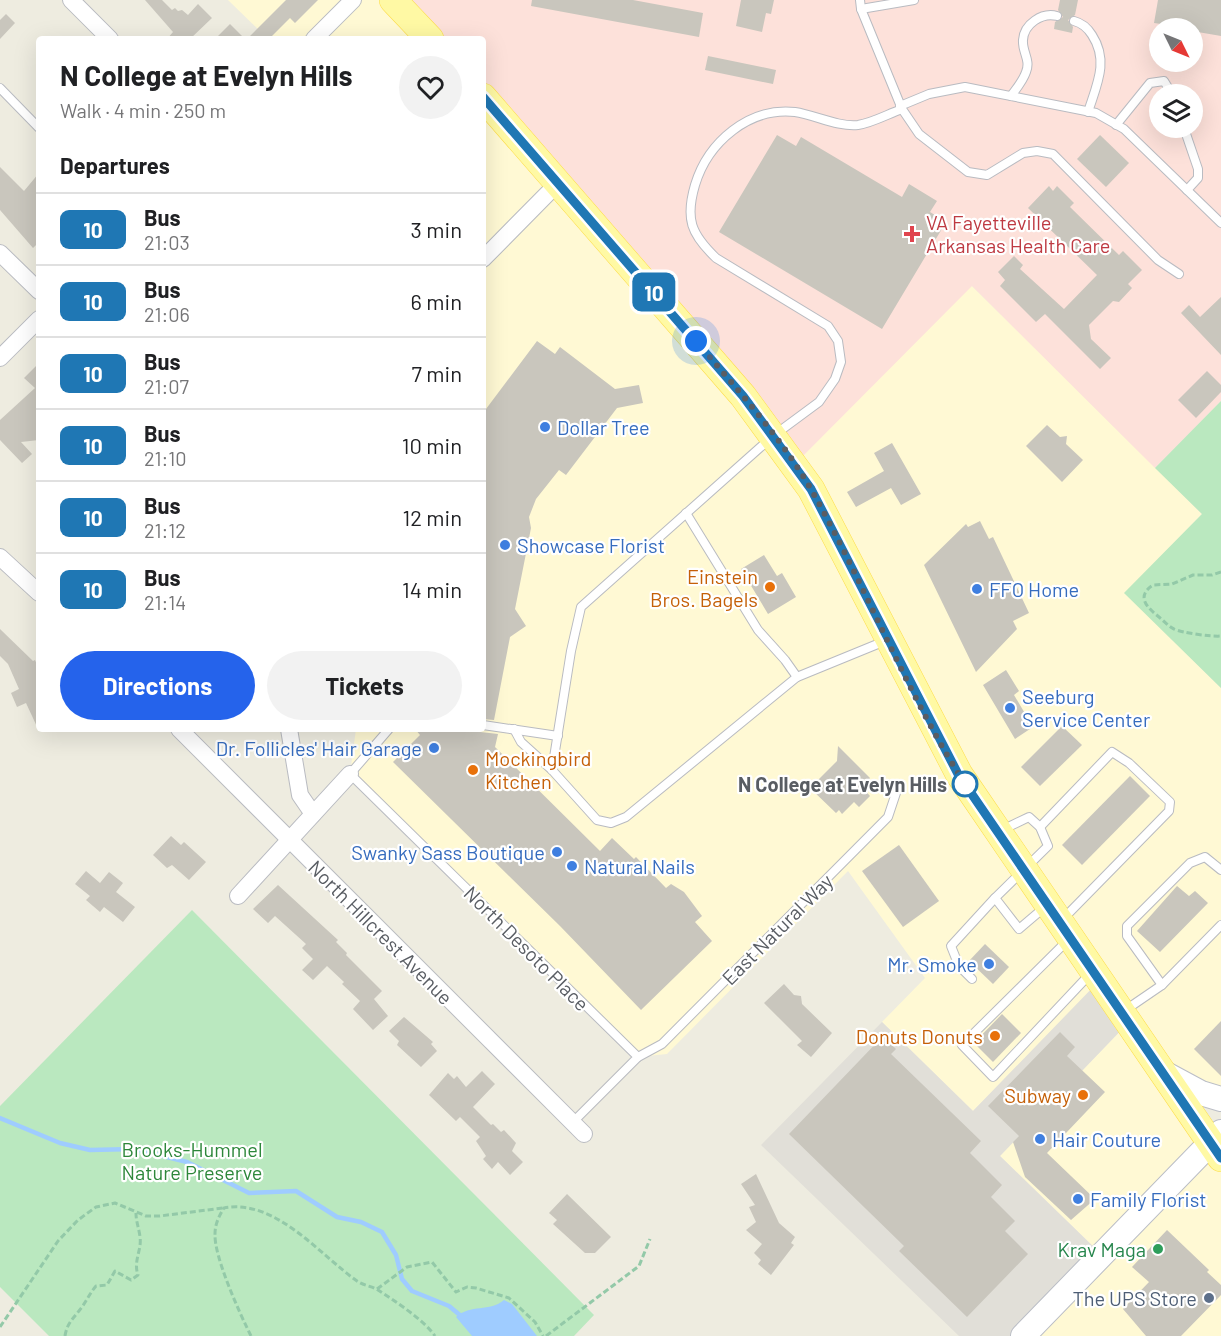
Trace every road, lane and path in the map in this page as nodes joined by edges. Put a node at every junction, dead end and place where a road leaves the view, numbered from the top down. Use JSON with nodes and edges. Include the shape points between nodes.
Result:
{"nodes":[{"id":1,"x":71,"y":0,"type":"edge"},
{"id":2,"x":353,"y":0,"type":"edge"},
{"id":3,"x":393,"y":0,"type":"edge"},
{"id":4,"x":914,"y":0,"type":"edge"},
{"id":5,"x":860,"y":5,"type":"edge"},
{"id":6,"x":1057,"y":16,"type":"dead end"},
{"id":7,"x":1074,"y":21,"type":"dead end"},
{"id":8,"x":107,"y":36,"type":"edge"},
{"id":9,"x":317,"y":36,"type":"edge"},
{"id":10,"x":427,"y":36,"type":"edge"},
{"id":11,"x":1149,"y":84,"type":"edge"},
{"id":12,"x":1149,"y":84,"type":"edge"},
{"id":13,"x":1166,"y":84,"type":"edge"},
{"id":14,"x":0,"y":88,"type":"edge"},
{"id":15,"x":1011,"y":96,"type":"junction"},
{"id":16,"x":486,"y":100,"type":"edge"},
{"id":17,"x":901,"y":108,"type":"junction"},
{"id":18,"x":1088,"y":112,"type":"junction"},
{"id":19,"x":36,"y":125,"type":"edge"},
{"id":20,"x":1116,"y":125,"type":"junction"},
{"id":21,"x":1187,"y":138,"type":"edge"},
{"id":22,"x":559,"y":182,"type":"junction"},
{"id":23,"x":1187,"y":190,"type":"junction"},
{"id":24,"x":1221,"y":223,"type":"edge"},
{"id":25,"x":0,"y":253,"type":"edge"},
{"id":26,"x":486,"y":256,"type":"edge"},
{"id":27,"x":1179,"y":274,"type":"dead end"},
{"id":28,"x":36,"y":288,"type":"edge"},
{"id":29,"x":36,"y":322,"type":"edge"},
{"id":30,"x":0,"y":358,"type":"edge"},
{"id":31,"x":773,"y":436,"type":"junction"},
{"id":32,"x":686,"y":513,"type":"junction"},
{"id":33,"x":0,"y":556,"type":"edge"},
{"id":34,"x":1221,"y":572,"type":"edge"},
{"id":35,"x":36,"y":590,"type":"edge"},
{"id":36,"x":1221,"y":636,"type":"edge"},
{"id":37,"x":889,"y":640,"type":"junction"},
{"id":38,"x":797,"y":677,"type":"junction"},
{"id":39,"x":486,"y":725,"type":"edge"},
{"id":40,"x":514,"y":729,"type":"junction"},
{"id":41,"x":182,"y":732,"type":"edge"},
{"id":42,"x":290,"y":732,"type":"edge"},
{"id":43,"x":386,"y":732,"type":"edge"},
{"id":44,"x":558,"y":736,"type":"junction"},
{"id":45,"x":552,"y":770,"type":"junction"},
{"id":46,"x":350,"y":774,"type":"junction"},
{"id":47,"x":898,"y":787,"type":"dead end"},
{"id":48,"x":313,"y":814,"type":"junction"},
{"id":49,"x":1040,"y":827,"type":"junction"},
{"id":50,"x":996,"y":832,"type":"junction"},
{"id":51,"x":289,"y":840,"type":"junction"},
{"id":52,"x":1221,"y":870,"type":"edge"},
{"id":53,"x":1023,"y":873,"type":"junction"},
{"id":54,"x":238,"y":896,"type":"dead end"},
{"id":55,"x":995,"y":898,"type":"junction"},
{"id":56,"x":1058,"y":922,"type":"junction"},
{"id":57,"x":1221,"y":925,"type":"edge"},
{"id":58,"x":1092,"y":972,"type":"junction"},
{"id":59,"x":972,"y":979,"type":"dead end"},
{"id":60,"x":1162,"y":985,"type":"junction"},
{"id":61,"x":1121,"y":1013,"type":"junction"},
{"id":62,"x":638,"y":1057,"type":"junction"},
{"id":63,"x":1162,"y":1072,"type":"junction"},
{"id":64,"x":1221,"y":1099,"type":"edge"},
{"id":65,"x":578,"y":1129,"type":"joint"},
{"id":66,"x":1218,"y":1144,"type":"edge"},
{"id":67,"x":224,"y":1208,"type":"junction"},
{"id":68,"x":136,"y":1213,"type":"junction"},
{"id":69,"x":650,"y":1239,"type":"dead end"},
{"id":70,"x":377,"y":1289,"type":"junction"},
{"id":71,"x":0,"y":1327,"type":"edge"},
{"id":72,"x":65,"y":1336,"type":"edge"},
{"id":73,"x":251,"y":1336,"type":"edge"},
{"id":74,"x":435,"y":1336,"type":"edge"},
{"id":75,"x":544,"y":1336,"type":"edge"},
{"id":76,"x":1023,"y":1336,"type":"edge"}],
"edges":[{"from":1,"to":8,"type":"street"},
{"from":2,"to":9,"type":"street"},
{"from":3,"to":10,"type":"main road"},
{"from":4,"to":5,"type":"lane"},
{"from":5,"to":17,"type":"lane"},
{"from":6,"to":15,"type":"lane","via":[[1040,17],[1027,28],[1023,39],[1027,72]]},
{"from":7,"to":18,"type":"lane","via":[[1082,23],[1100,47],[1102,64]]},
{"from":11,"to":20,"type":"lane"},
{"from":12,"to":13,"type":"lane"},
{"from":14,"to":19,"type":"lane"},
{"from":15,"to":17,"type":"lane","via":[[965,87],[929,94]]},
{"from":15,"to":18,"type":"lane"},
{"from":16,"to":22,"type":"main road"},
{"from":17,"to":27,"type":"lane","via":[[920,134],[968,172],[987,175],[1023,153],[1053,154],[1158,260]]},
{"from":17,"to":31,"type":"lane","via":[[858,125],[794,112],[752,118],[730,131],[718,144],[698,177],[690,223],[703,245],[716,258],[828,326],[838,341],[841,362],[835,380],[819,402]]},
{"from":18,"to":20,"type":"lane"},
{"from":20,"to":23,"type":"lane"},
{"from":21,"to":23,"type":"lane","via":[[1198,178]]},
{"from":22,"to":26,"type":"street"},
{"from":22,"to":31,"type":"main road"},
{"from":23,"to":24,"type":"lane"},
{"from":25,"to":28,"type":"street"},
{"from":29,"to":30,"type":"street"},
{"from":31,"to":32,"type":"lane"},
{"from":31,"to":37,"type":"main road","via":[[811,489]]},
{"from":32,"to":38,"type":"lane","via":[[758,630]]},
{"from":32,"to":44,"type":"lane","via":[[581,608]]},
{"from":33,"to":35,"type":"street"},
{"from":34,"to":36,"type":"path","via":[[1153,585],[1143,600],[1173,629]]},
{"from":37,"to":38,"type":"lane"},
{"from":37,"to":50,"type":"main road","via":[[958,774]]},
{"from":38,"to":45,"type":"lane","via":[[626,817],[611,823],[597,820]]},
{"from":39,"to":40,"type":"lane"},
{"from":40,"to":44,"type":"lane"},
{"from":40,"to":45,"type":"lane","via":[[521,742]]},
{"from":41,"to":51,"type":"street","name":"North Hillcrest Avenue"},
{"from":42,"to":48,"type":"street","via":[[300,795]]},
{"from":43,"to":46,"type":"lane"},
{"from":44,"to":45,"type":"lane"},
{"from":46,"to":48,"type":"street"},
{"from":46,"to":62,"type":"lane","name":"North Desoto Place"},
{"from":47,"to":62,"type":"lane","name":"East Natural Way","via":[[888,817],[662,1044]]},
{"from":48,"to":51,"type":"street"},
{"from":49,"to":50,"type":"lane","via":[[1029,817]]},
{"from":49,"to":53,"type":"lane","via":[[1048,846]]},
{"from":49,"to":56,"type":"lane","via":[[1112,752],[1170,802],[1168,811]]},
{"from":50,"to":53,"type":"main road"},
{"from":51,"to":54,"type":"street"},
{"from":51,"to":65,"type":"street","name":"North Hillcrest Avenue"},
{"from":52,"to":60,"type":"lane","via":[[1205,857],[1190,863],[1127,926],[1127,936]]},
{"from":53,"to":55,"type":"lane"},
{"from":53,"to":56,"type":"main road"},
{"from":55,"to":56,"type":"lane","via":[[1019,929]]},
{"from":55,"to":59,"type":"lane","via":[[951,946],[958,966]]},
{"from":56,"to":58,"type":"main road"},
{"from":56,"to":58,"type":"lane","via":[[962,1045],[993,1077]]},
{"from":57,"to":60,"type":"lane"},
{"from":58,"to":61,"type":"main road"},
{"from":60,"to":61,"type":"lane"},
{"from":61,"to":63,"type":"main road"},
{"from":62,"to":65,"type":"lane"},
{"from":63,"to":64,"type":"street","via":[[1201,1094]]},
{"from":63,"to":66,"type":"main road"},
{"from":66,"to":76,"type":"street"},
{"from":67,"to":68,"type":"path","via":[[160,1216]]},
{"from":67,"to":70,"type":"path","via":[[241,1205],[276,1219],[360,1283]]},
{"from":67,"to":73,"type":"path","via":[[215,1236]]},
{"from":68,"to":71,"type":"path","via":[[115,1203],[96,1207],[78,1220],[58,1241]]},
{"from":68,"to":72,"type":"path","via":[[140,1236],[135,1266],[138,1275],[131,1280],[115,1271],[106,1285],[96,1286],[74,1314]]},
{"from":69,"to":75,"type":"path","via":[[639,1266]]},
{"from":70,"to":74,"type":"path","via":[[423,1320]]},
{"from":70,"to":75,"type":"path","via":[[407,1267],[432,1262],[456,1293],[476,1287],[509,1298]]}]}
